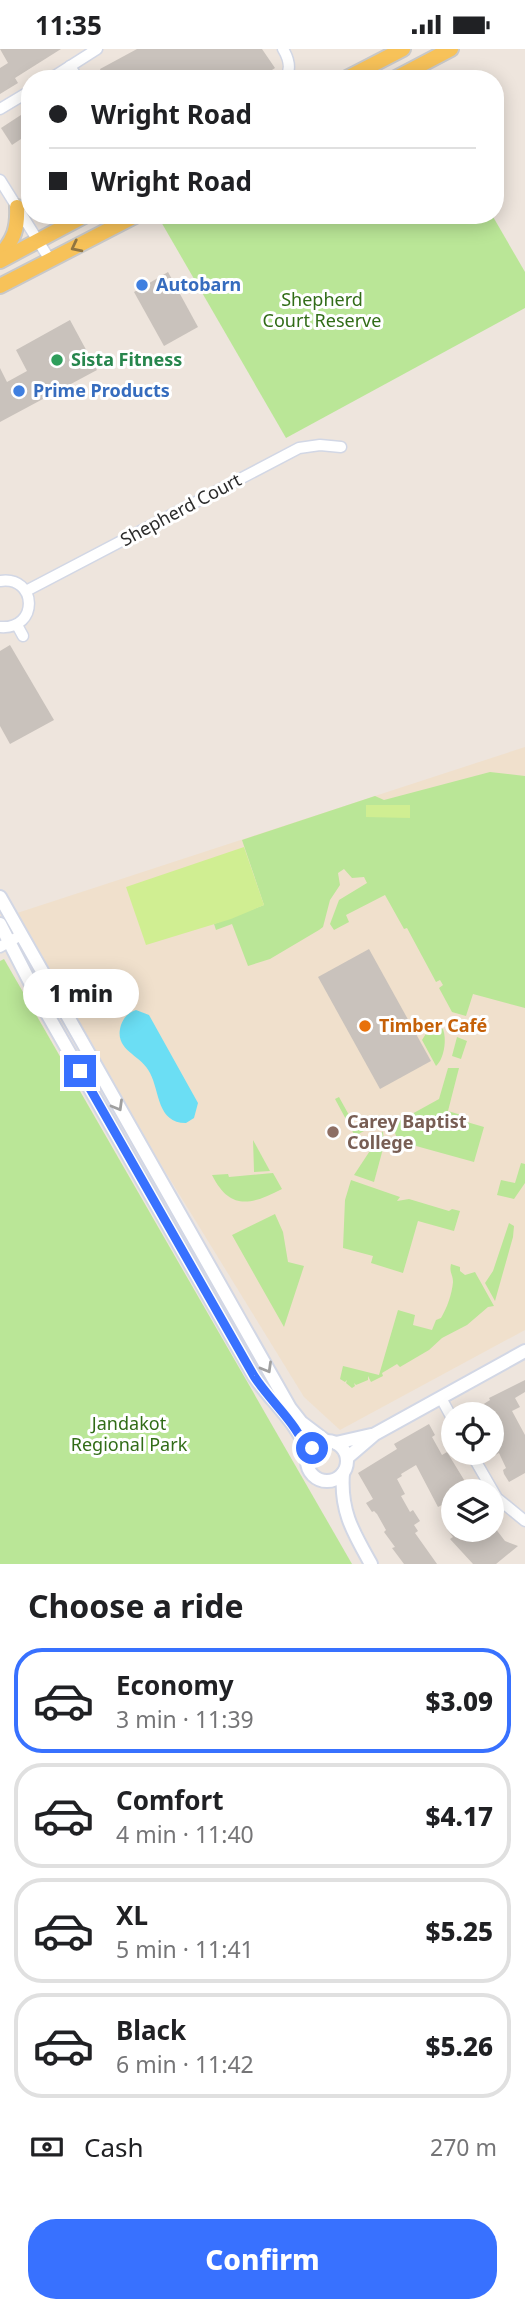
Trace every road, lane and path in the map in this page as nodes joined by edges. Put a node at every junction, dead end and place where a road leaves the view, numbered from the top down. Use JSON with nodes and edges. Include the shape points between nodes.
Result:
{"nodes":[{"id":1,"x":97,"y":49,"type":"edge"},
{"id":2,"x":283,"y":49,"type":"edge"},
{"id":3,"x":403,"y":49,"type":"edge"},
{"id":4,"x":450,"y":49,"type":"edge"},
{"id":5,"x":70,"y":66,"type":"junction"},
{"id":6,"x":64,"y":70,"type":"edge"},
{"id":7,"x":72,"y":70,"type":"edge"},
{"id":8,"x":288,"y":70,"type":"edge"},
{"id":9,"x":362,"y":70,"type":"edge"},
{"id":10,"x":411,"y":70,"type":"edge"},
{"id":11,"x":21,"y":96,"type":"edge"},
{"id":12,"x":0,"y":109,"type":"edge"},
{"id":13,"x":0,"y":180,"type":"edge"},
{"id":14,"x":17,"y":207,"type":"junction"},
{"id":15,"x":21,"y":213,"type":"edge"},
{"id":16,"x":28,"y":224,"type":"edge"},
{"id":17,"x":69,"y":224,"type":"edge"},
{"id":18,"x":120,"y":224,"type":"edge"},
{"id":19,"x":38,"y":240,"type":"junction"},
{"id":20,"x":0,"y":255,"type":"edge"},
{"id":21,"x":50,"y":260,"type":"junction"},
{"id":22,"x":0,"y":261,"type":"edge"},
{"id":23,"x":0,"y":286,"type":"edge"},
{"id":24,"x":341,"y":447,"type":"dead end"},
{"id":25,"x":0,"y":581,"type":"edge"},
{"id":26,"x":26,"y":591,"type":"junction"},
{"id":27,"x":17,"y":625,"type":"junction"},
{"id":28,"x":0,"y":627,"type":"edge"},
{"id":29,"x":23,"y":636,"type":"dead end"},
{"id":30,"x":0,"y":897,"type":"edge"},
{"id":31,"x":4,"y":926,"type":"edge"},
{"id":32,"x":10,"y":941,"type":"edge"},
{"id":33,"x":66,"y":1014,"type":"junction"},
{"id":34,"x":52,"y":1023,"type":"junction"},
{"id":35,"x":173,"y":1200,"type":"junction"},
{"id":36,"x":157,"y":1206,"type":"junction"},
{"id":37,"x":525,"y":1351,"type":"edge"},
{"id":38,"x":441,"y":1398,"type":"junction"},
{"id":39,"x":443,"y":1402,"type":"edge"},
{"id":40,"x":375,"y":1434,"type":"junction"},
{"id":41,"x":331,"y":1442,"type":"junction"},
{"id":42,"x":308,"y":1455,"type":"junction"},
{"id":43,"x":347,"y":1458,"type":"junction"},
{"id":44,"x":478,"y":1465,"type":"edge"},
{"id":45,"x":343,"y":1473,"type":"junction"},
{"id":46,"x":325,"y":1481,"type":"junction"},
{"id":47,"x":343,"y":1503,"type":"junction"},
{"id":48,"x":525,"y":1521,"type":"edge"},
{"id":49,"x":371,"y":1564,"type":"edge"}],
"edges":[{"from":1,"to":5,"type":"street"},
{"from":2,"to":8,"type":"street"},
{"from":3,"to":9,"type":"main road"},
{"from":4,"to":10,"type":"main road"},
{"from":5,"to":6,"type":"street"},
{"from":5,"to":7,"type":"street"},
{"from":11,"to":12,"type":"street"},
{"from":13,"to":14,"type":"street"},
{"from":14,"to":15,"type":"street"},
{"from":14,"to":20,"type":"main road","via":[[16,233]]},
{"from":16,"to":19,"type":"street"},
{"from":17,"to":19,"type":"main road"},
{"from":18,"to":21,"type":"main road","one_way":true},
{"from":19,"to":21,"type":"street"},
{"from":19,"to":22,"type":"main road"},
{"from":21,"to":23,"type":"main road"},
{"from":24,"to":26,"type":"street","name":"Shepherd Court","via":[[299,448]]},
{"from":25,"to":26,"type":"street","via":[[14,582]]},
{"from":26,"to":27,"type":"street","via":[[27,614]]},
{"from":27,"to":28,"type":"street"},
{"from":27,"to":29,"type":"street"},
{"from":30,"to":31,"type":"street"},
{"from":31,"to":32,"type":"street"},
{"from":32,"to":33,"type":"street"},
{"from":32,"to":34,"type":"street"},
{"from":33,"to":34,"type":"street"},
{"from":33,"to":35,"type":"street","one_way":true},
{"from":34,"to":36,"type":"street"},
{"from":35,"to":36,"type":"street"},
{"from":35,"to":41,"type":"street","one_way":true,"via":[[290,1408],[301,1422]]},
{"from":36,"to":42,"type":"street","via":[[254,1376],[298,1432]]},
{"from":37,"to":38,"type":"street"},
{"from":38,"to":39,"type":"street"},
{"from":38,"to":40,"type":"street"},
{"from":40,"to":41,"type":"street"},
{"from":40,"to":43,"type":"street"},
{"from":41,"to":42,"type":"street","via":[[316,1444]]},
{"from":41,"to":43,"type":"street","via":[[341,1447]]},
{"from":42,"to":46,"type":"street","via":[[309,1471]]},
{"from":43,"to":45,"type":"street"},
{"from":44,"to":48,"type":"street","via":[[497,1498]]},
{"from":45,"to":46,"type":"street"},
{"from":45,"to":47,"type":"street"},
{"from":46,"to":47,"type":"street"},
{"from":47,"to":49,"type":"street"}]}
